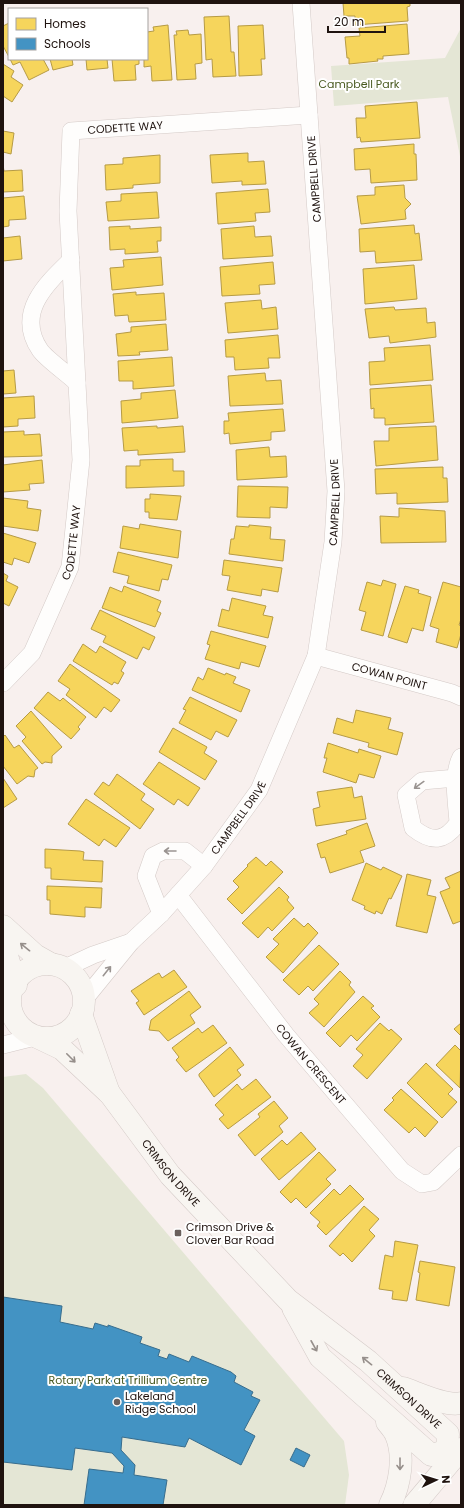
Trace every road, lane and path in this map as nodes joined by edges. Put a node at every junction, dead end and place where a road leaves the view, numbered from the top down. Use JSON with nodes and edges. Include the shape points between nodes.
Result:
{"nodes":[{"id":1,"x":301,"y":3,"type":"edge"},
{"id":2,"x":309,"y":115,"type":"junction"},
{"id":3,"x":71,"y":260,"type":"junction"},
{"id":4,"x":77,"y":383,"type":"junction"},
{"id":5,"x":316,"y":656,"type":"junction"},
{"id":6,"x":3,"y":683,"type":"edge"},
{"id":7,"x":461,"y":697,"type":"edge"},
{"id":8,"x":461,"y":757,"type":"edge"},
{"id":9,"x":456,"y":778,"type":"dead end"},
{"id":10,"x":204,"y":866,"type":"junction"},
{"id":11,"x":178,"y":895,"type":"junction"},
{"id":12,"x":161,"y":914,"type":"junction"},
{"id":13,"x":3,"y":926,"type":"edge"},
{"id":14,"x":131,"y":942,"type":"junction"},
{"id":15,"x":3,"y":943,"type":"edge"},
{"id":16,"x":58,"y":966,"type":"junction"},
{"id":17,"x":10,"y":998,"type":"edge"},
{"id":18,"x":82,"y":1007,"type":"junction"},
{"id":19,"x":37,"y":1037,"type":"junction"},
{"id":20,"x":3,"y":1045,"type":"edge"},
{"id":21,"x":110,"y":1094,"type":"junction"},
{"id":22,"x":461,"y":1155,"type":"edge"},
{"id":23,"x":288,"y":1300,"type":"junction"},
{"id":24,"x":397,"y":1386,"type":"junction"},
{"id":25,"x":461,"y":1403,"type":"edge"},
{"id":26,"x":374,"y":1405,"type":"junction"},
{"id":27,"x":456,"y":1456,"type":"edge"},
{"id":28,"x":390,"y":1505,"type":"edge"},
{"id":29,"x":414,"y":1505,"type":"edge"}],
"edges":[{"from":1,"to":2,"type":"street","name":"CAMPBELL DRIVE"},
{"from":2,"to":3,"type":"street","name":"CODETTE WAY","via":[[71,131],[68,211]]},
{"from":2,"to":5,"type":"street","name":"CAMPBELL DRIVE","via":[[336,492],[333,542]]},
{"from":3,"to":4,"type":"street","name":"CODETTE WAY"},
{"from":3,"to":4,"type":"street","via":[[41,291],[32,308],[31,324],[40,351]]},
{"from":4,"to":6,"type":"street","name":"CODETTE WAY","via":[[81,460],[70,568],[32,653]]},
{"from":5,"to":7,"type":"street","name":"COWAN POINT","via":[[452,692]]},
{"from":5,"to":10,"type":"street","name":"CAMPBELL DRIVE","via":[[259,790]]},
{"from":8,"to":9,"type":"street","via":[[457,764]]},
{"from":10,"to":11,"type":"street","name":"CAMPBELL DRIVE"},
{"from":10,"to":12,"type":"street","one_way":true,"via":[[185,851],[163,851],[154,856],[146,876]]},
{"from":11,"to":12,"type":"street","name":"CAMPBELL DRIVE"},
{"from":11,"to":22,"type":"street","name":"COWAN CRESCENT","via":[[286,1035],[402,1171],[422,1184],[433,1182]]},
{"from":12,"to":14,"type":"street","name":"CAMPBELL DRIVE"},
{"from":16,"to":13,"type":"street","one_way":true,"via":[[35,955]]},
{"from":14,"to":16,"type":"street","name":"CAMPBELL DRIVE"},
{"from":18,"to":14,"type":"street","name":"CAMPBELL DRIVE","one_way":true},
{"from":15,"to":17,"type":"street"},
{"from":16,"to":17,"type":"street","via":[[35,965],[24,973]]},
{"from":16,"to":18,"type":"street","via":[[80,983],[83,990]]},
{"from":17,"to":19,"type":"street","via":[[16,1022],[22,1029]]},
{"from":18,"to":19,"type":"street","via":[[78,1022],[70,1030],[56,1037]]},
{"from":18,"to":21,"type":"street","name":"CRIMSON DRIVE"},
{"from":19,"to":20,"type":"street"},
{"from":19,"to":21,"type":"street","name":"CRIMSON DRIVE","one_way":true,"via":[[62,1049]]},
{"from":21,"to":23,"type":"street","name":"CRIMSON DRIVE","via":[[170,1174]]},
{"from":24,"to":23,"type":"street","name":"CRIMSON DRIVE","one_way":true},
{"from":23,"to":26,"type":"street","name":"CRIMSON DRIVE","one_way":true,"via":[[320,1357]]},
{"from":24,"to":25,"type":"street","via":[[441,1401]]},
{"from":24,"to":27,"type":"street","name":"CRIMSON DRIVE","via":[[448,1434]]},
{"from":26,"to":27,"type":"street","name":"CRIMSON DRIVE","via":[[431,1455]]},
{"from":26,"to":28,"type":"street","one_way":true,"via":[[396,1434],[400,1450],[400,1475]]},
{"from":27,"to":29,"type":"street"}]}
